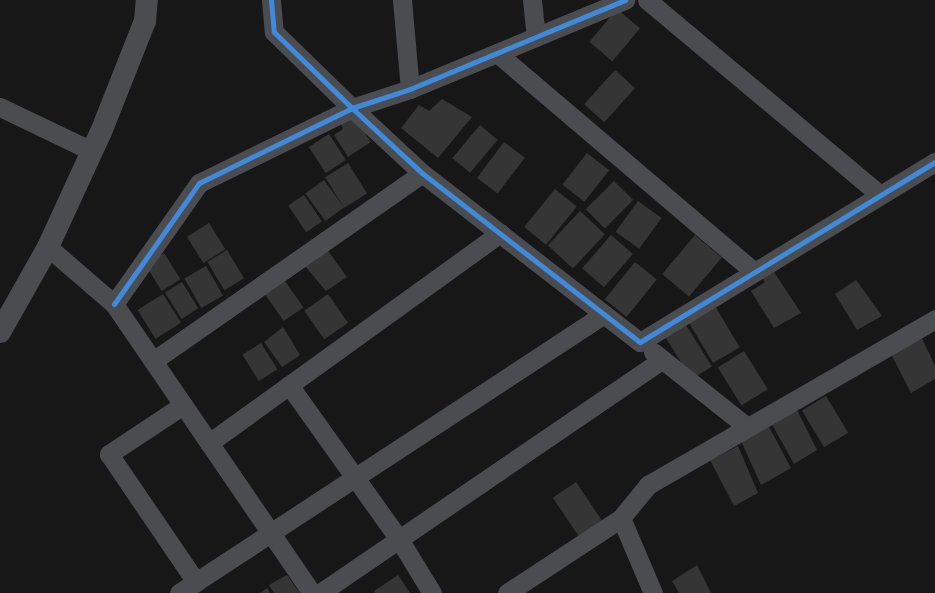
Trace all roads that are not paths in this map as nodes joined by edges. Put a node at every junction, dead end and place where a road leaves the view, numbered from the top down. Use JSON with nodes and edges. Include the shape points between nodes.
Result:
{"nodes":[{"id":1,"x":148,"y":0,"type":"edge"},
{"id":2,"x":271,"y":0,"type":"edge"},
{"id":3,"x":402,"y":0,"type":"edge"},
{"id":4,"x":532,"y":0,"type":"edge"},
{"id":5,"x":625,"y":0,"type":"edge"},
{"id":6,"x":647,"y":0,"type":"edge"},
{"id":7,"x":536,"y":37,"type":"junction"},
{"id":8,"x":497,"y":53,"type":"junction"},
{"id":9,"x":410,"y":89,"type":"junction"},
{"id":10,"x":0,"y":107,"type":"edge"},
{"id":11,"x":352,"y":108,"type":"junction"},
{"id":12,"x":92,"y":151,"type":"junction"},
{"id":13,"x":935,"y":162,"type":"edge"},
{"id":14,"x":422,"y":173,"type":"junction"},
{"id":15,"x":880,"y":195,"type":"junction"},
{"id":16,"x":500,"y":233,"type":"junction"},
{"id":17,"x":48,"y":247,"type":"junction"},
{"id":18,"x":754,"y":272,"type":"junction"},
{"id":19,"x":114,"y":304,"type":"junction"},
{"id":20,"x":604,"y":314,"type":"junction"},
{"id":21,"x":935,"y":319,"type":"edge"},
{"id":22,"x":0,"y":332,"type":"edge"},
{"id":23,"x":640,"y":342,"type":"junction"},
{"id":24,"x":661,"y":360,"type":"junction"},
{"id":25,"x":153,"y":361,"type":"junction"},
{"id":26,"x":289,"y":385,"type":"junction"},
{"id":27,"x":183,"y":405,"type":"junction"},
{"id":28,"x":746,"y":426,"type":"junction"},
{"id":29,"x":209,"y":443,"type":"junction"},
{"id":30,"x":357,"y":478,"type":"junction"},
{"id":31,"x":621,"y":518,"type":"junction"},
{"id":32,"x":272,"y":534,"type":"junction"},
{"id":33,"x":399,"y":539,"type":"junction"},
{"id":34,"x":196,"y":582,"type":"junction"},
{"id":35,"x":178,"y":593,"type":"edge"},
{"id":36,"x":312,"y":593,"type":"edge"},
{"id":37,"x":320,"y":593,"type":"edge"},
{"id":38,"x":432,"y":593,"type":"edge"},
{"id":39,"x":507,"y":593,"type":"edge"},
{"id":40,"x":653,"y":593,"type":"edge"}],
"edges":[{"from":1,"to":12,"type":"street","via":[[144,21]]},
{"from":2,"to":11,"type":"street","via":[[274,32]]},
{"from":3,"to":9,"type":"street"},
{"from":4,"to":7,"type":"street"},
{"from":5,"to":7,"type":"street"},
{"from":6,"to":15,"type":"street"},
{"from":7,"to":8,"type":"street"},
{"from":8,"to":9,"type":"street"},
{"from":8,"to":18,"type":"street"},
{"from":9,"to":11,"type":"street"},
{"from":10,"to":12,"type":"street"},
{"from":11,"to":14,"type":"street"},
{"from":11,"to":19,"type":"street","via":[[199,183]]},
{"from":12,"to":17,"type":"street"},
{"from":13,"to":15,"type":"street"},
{"from":14,"to":16,"type":"street"},
{"from":14,"to":25,"type":"street"},
{"from":15,"to":18,"type":"street"},
{"from":16,"to":20,"type":"street"},
{"from":16,"to":26,"type":"street"},
{"from":17,"to":19,"type":"street"},
{"from":17,"to":22,"type":"street"},
{"from":18,"to":23,"type":"street"},
{"from":19,"to":25,"type":"street"},
{"from":20,"to":23,"type":"street"},
{"from":20,"to":30,"type":"street"},
{"from":21,"to":28,"type":"street"},
{"from":23,"to":24,"type":"street"},
{"from":24,"to":28,"type":"street"},
{"from":24,"to":33,"type":"street"},
{"from":25,"to":27,"type":"street"},
{"from":26,"to":29,"type":"street"},
{"from":26,"to":30,"type":"street"},
{"from":27,"to":29,"type":"street"},
{"from":27,"to":34,"type":"street","via":[[109,454]]},
{"from":28,"to":31,"type":"street","via":[[648,485]]},
{"from":29,"to":32,"type":"street"},
{"from":30,"to":32,"type":"street"},
{"from":30,"to":33,"type":"street"},
{"from":31,"to":39,"type":"street"},
{"from":31,"to":40,"type":"street"},
{"from":32,"to":34,"type":"street"},
{"from":32,"to":36,"type":"street"},
{"from":33,"to":37,"type":"street"},
{"from":33,"to":38,"type":"street"},
{"from":34,"to":35,"type":"street"}]}
